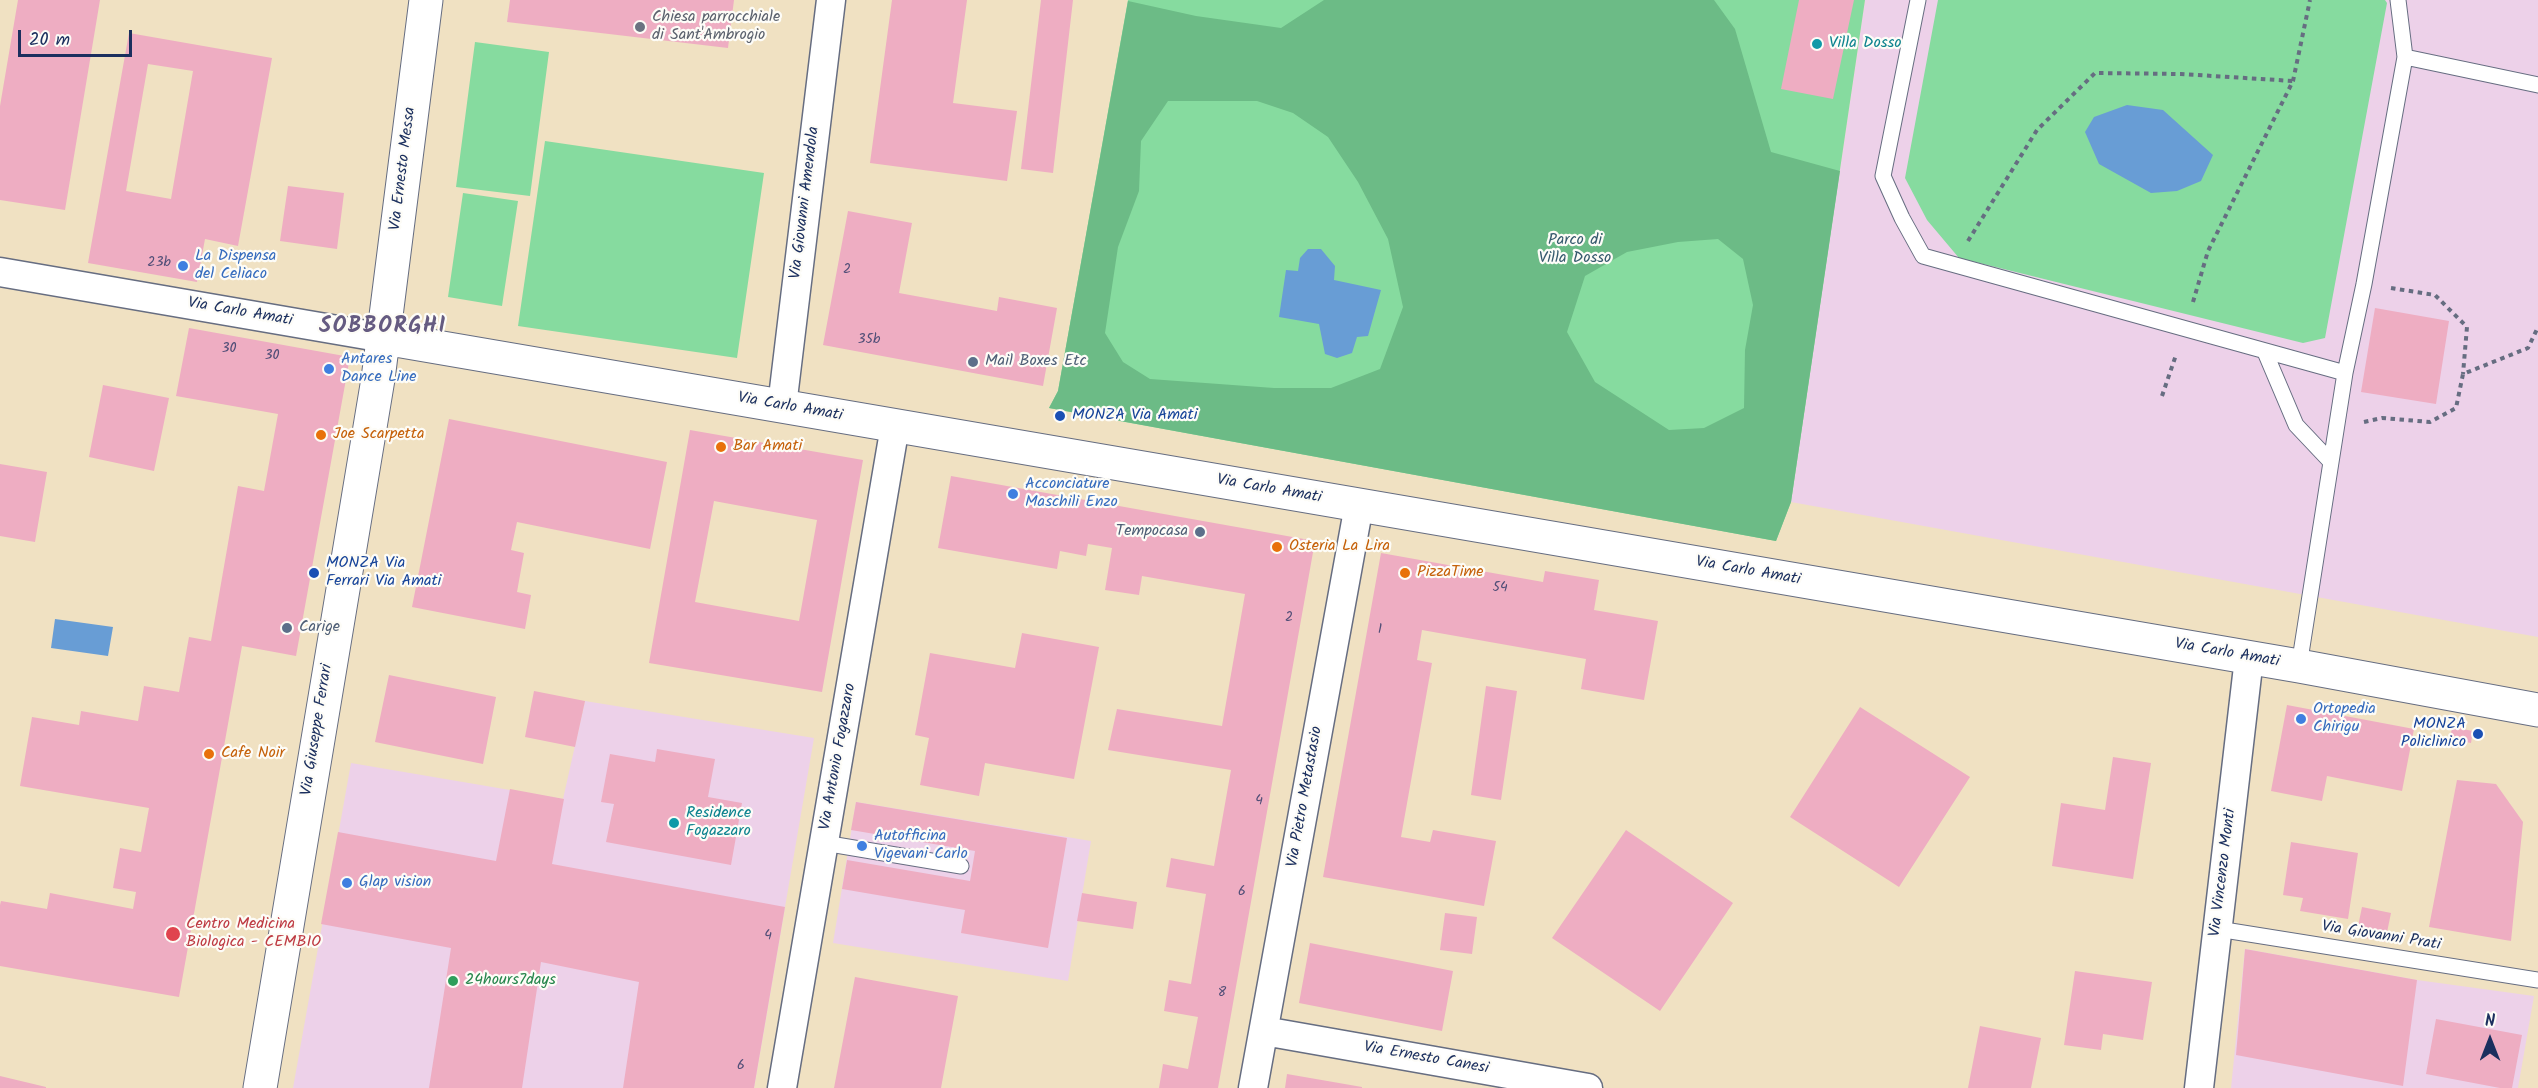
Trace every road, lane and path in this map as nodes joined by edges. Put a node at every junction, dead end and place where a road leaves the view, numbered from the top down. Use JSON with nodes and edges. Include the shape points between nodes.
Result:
{"nodes":[{"id":1,"x":426,"y":0,"type":"edge"},
{"id":2,"x":831,"y":0,"type":"edge"},
{"id":3,"x":1918,"y":0,"type":"edge"},
{"id":4,"x":2310,"y":0,"type":"edge"},
{"id":5,"x":2398,"y":0,"type":"edge"},
{"id":6,"x":2405,"y":57,"type":"junction"},
{"id":7,"x":2293,"y":81,"type":"junction"},
{"id":8,"x":2538,"y":85,"type":"edge"},
{"id":9,"x":1959,"y":266,"type":"junction"},
{"id":10,"x":0,"y":272,"type":"edge"},
{"id":11,"x":2364,"y":284,"type":"junction"},
{"id":12,"x":2538,"y":327,"type":"edge"},
{"id":13,"x":2185,"y":330,"type":"junction"},
{"id":14,"x":384,"y":338,"type":"junction"},
{"id":15,"x":2265,"y":352,"type":"junction"},
{"id":16,"x":2345,"y":373,"type":"junction"},
{"id":17,"x":2463,"y":374,"type":"junction"},
{"id":18,"x":2162,"y":396,"type":"dead end"},
{"id":19,"x":782,"y":406,"type":"junction"},
{"id":20,"x":895,"y":426,"type":"junction"},
{"id":21,"x":2337,"y":430,"type":"junction"},
{"id":22,"x":2330,"y":460,"type":"junction"},
{"id":23,"x":1359,"y":505,"type":"junction"},
{"id":24,"x":2249,"y":658,"type":"junction"},
{"id":25,"x":2300,"y":666,"type":"junction"},
{"id":26,"x":2538,"y":710,"type":"edge"},
{"id":27,"x":824,"y":843,"type":"junction"},
{"id":28,"x":961,"y":866,"type":"dead end"},
{"id":29,"x":2218,"y":929,"type":"junction"},
{"id":30,"x":2538,"y":980,"type":"edge"},
{"id":31,"x":1264,"y":1031,"type":"junction"},
{"id":32,"x":260,"y":1088,"type":"edge"},
{"id":33,"x":782,"y":1088,"type":"edge"},
{"id":34,"x":1253,"y":1088,"type":"edge"},
{"id":35,"x":1588,"y":1088,"type":"edge"},
{"id":36,"x":2199,"y":1088,"type":"edge"}],
"edges":[{"from":1,"to":14,"type":"street","name":"Via Ernesto Messa"},
{"from":2,"to":19,"type":"street","name":"Via Giovanni Amendola"},
{"from":3,"to":9,"type":"lane","via":[[1884,176],[1923,256]]},
{"from":4,"to":7,"type":"path"},
{"from":5,"to":6,"type":"lane"},
{"from":6,"to":8,"type":"lane"},
{"from":6,"to":11,"type":"lane"},
{"from":7,"to":9,"type":"path","via":[[2096,73],[2037,130],[1971,234]]},
{"from":7,"to":13,"type":"path","via":[[2208,251]]},
{"from":9,"to":13,"type":"lane"},
{"from":10,"to":14,"type":"street","name":"Via Carlo Amati"},
{"from":11,"to":16,"type":"lane"},
{"from":11,"to":17,"type":"path","via":[[2435,296],[2467,327]]},
{"from":12,"to":17,"type":"path","via":[[2528,348]]},
{"from":13,"to":15,"type":"lane"},
{"from":13,"to":18,"type":"path"},
{"from":14,"to":19,"type":"street","name":"Via Carlo Amati"},
{"from":14,"to":32,"type":"street","name":"Via Giuseppe Ferrari"},
{"from":15,"to":16,"type":"lane"},
{"from":15,"to":22,"type":"lane","via":[[2296,425]]},
{"from":16,"to":21,"type":"lane"},
{"from":17,"to":21,"type":"path","via":[[2456,408],[2430,422],[2382,418]]},
{"from":19,"to":20,"type":"street","name":"Via Carlo Amati"},
{"from":20,"to":23,"type":"street","name":"Via Carlo Amati"},
{"from":20,"to":27,"type":"street","name":"Via Antonio Fogazzaro"},
{"from":21,"to":22,"type":"lane"},
{"from":22,"to":25,"type":"lane"},
{"from":23,"to":24,"type":"street","name":"Via Carlo Amati"},
{"from":23,"to":31,"type":"street","name":"Via Pietro Metastasio"},
{"from":24,"to":25,"type":"street","name":"Via Carlo Amati"},
{"from":24,"to":29,"type":"street","name":"Via Vincenzo Monti"},
{"from":25,"to":26,"type":"street","name":"Via Carlo Amati"},
{"from":27,"to":28,"type":"lane"},
{"from":27,"to":33,"type":"street","name":"Via Antonio Fogazzaro"},
{"from":29,"to":30,"type":"lane","name":"Via Giovanni Prati"},
{"from":29,"to":36,"type":"street","name":"Via Vincenzo Monti"},
{"from":31,"to":34,"type":"street","name":"Via Pietro Metastasio"},
{"from":31,"to":35,"type":"street","name":"Via Ernesto Canesi"}]}
